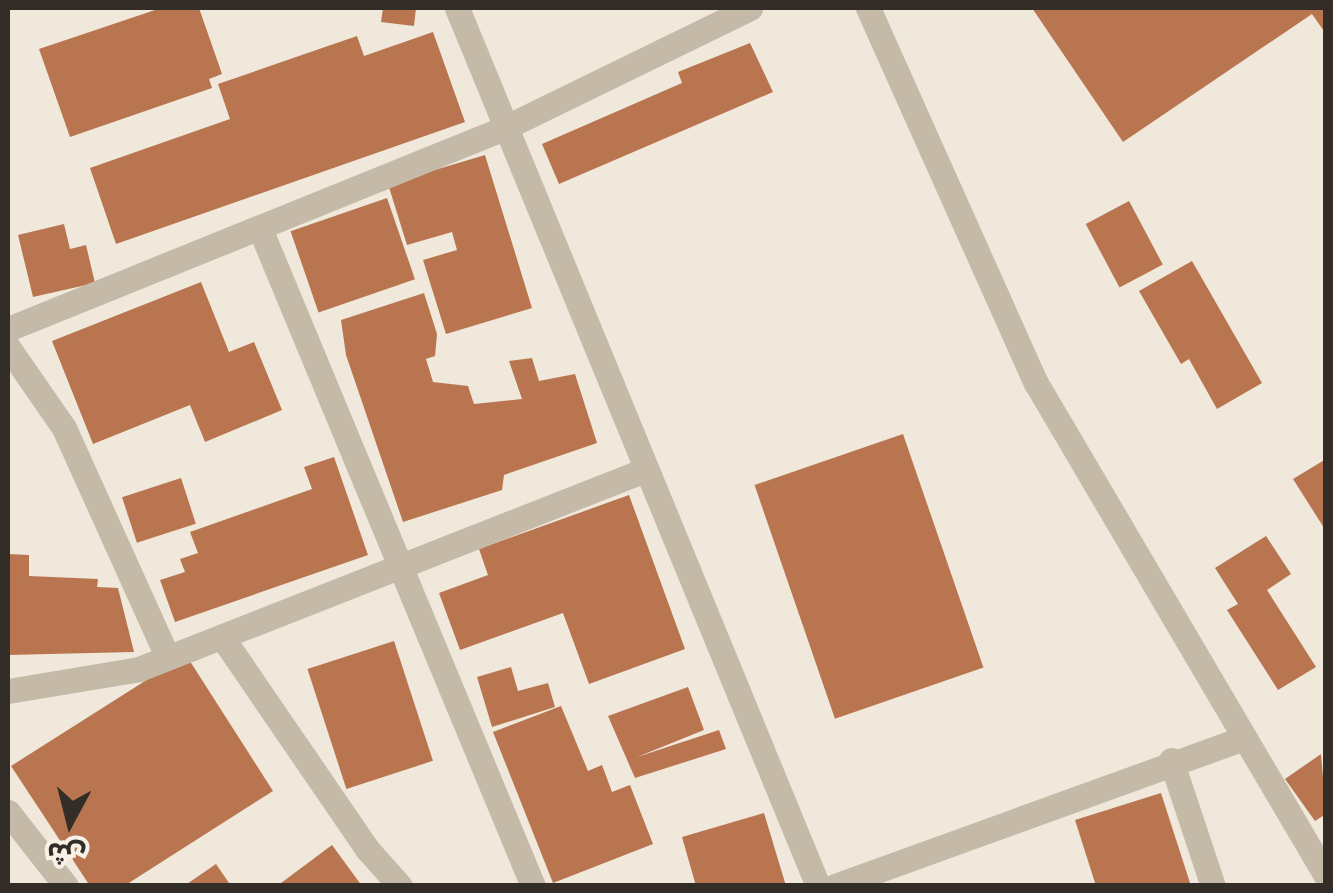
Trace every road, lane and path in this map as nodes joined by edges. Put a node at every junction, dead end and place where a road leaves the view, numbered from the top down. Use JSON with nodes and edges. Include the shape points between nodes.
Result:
{"nodes":[{"id":1,"x":457,"y":8,"type":"edge"},
{"id":2,"x":750,"y":8,"type":"edge"},
{"id":3,"x":868,"y":8,"type":"edge"},
{"id":4,"x":502,"y":129,"type":"junction"},
{"id":5,"x":261,"y":231,"type":"junction"},
{"id":6,"x":8,"y":329,"type":"edge"},
{"id":7,"x":8,"y":347,"type":"edge"},
{"id":8,"x":645,"y":470,"type":"junction"},
{"id":9,"x":401,"y":570,"type":"junction"},
{"id":10,"x":222,"y":638,"type":"junction"},
{"id":11,"x":168,"y":658,"type":"junction"},
{"id":12,"x":8,"y":691,"type":"edge"},
{"id":13,"x":1244,"y":738,"type":"junction"},
{"id":14,"x":1171,"y":760,"type":"junction"},
{"id":15,"x":8,"y":812,"type":"edge"},
{"id":16,"x":1326,"y":876,"type":"edge"},
{"id":17,"x":66,"y":886,"type":"edge"},
{"id":18,"x":400,"y":886,"type":"edge"},
{"id":19,"x":532,"y":886,"type":"edge"},
{"id":20,"x":818,"y":886,"type":"edge"},
{"id":21,"x":835,"y":886,"type":"edge"},
{"id":22,"x":1213,"y":886,"type":"edge"}],
"edges":[{"from":1,"to":4,"type":"street"},
{"from":2,"to":4,"type":"street"},
{"from":3,"to":13,"type":"street","via":[[1036,384]]},
{"from":4,"to":5,"type":"street"},
{"from":4,"to":8,"type":"street"},
{"from":5,"to":6,"type":"street"},
{"from":5,"to":9,"type":"street"},
{"from":7,"to":11,"type":"street","via":[[64,428]]},
{"from":8,"to":9,"type":"street"},
{"from":8,"to":20,"type":"street"},
{"from":9,"to":10,"type":"street"},
{"from":9,"to":19,"type":"street"},
{"from":10,"to":11,"type":"street"},
{"from":10,"to":18,"type":"street","via":[[368,850]]},
{"from":11,"to":12,"type":"street"},
{"from":13,"to":14,"type":"street"},
{"from":13,"to":16,"type":"street"},
{"from":14,"to":21,"type":"street"},
{"from":14,"to":22,"type":"street"},
{"from":15,"to":17,"type":"street"}]}
